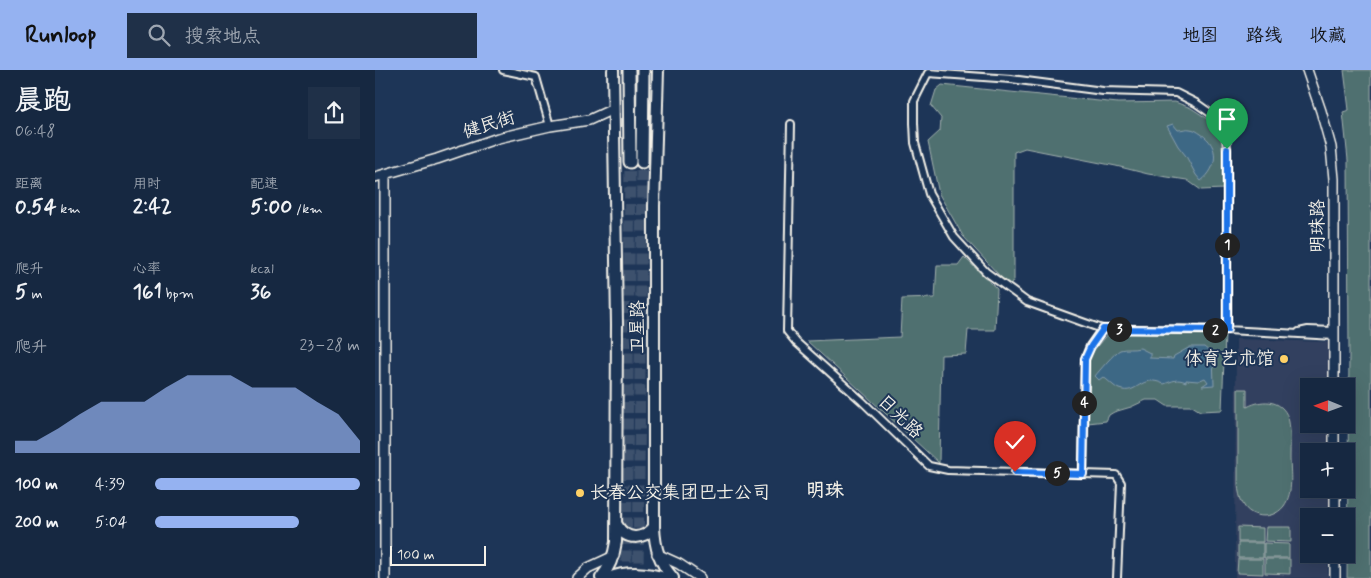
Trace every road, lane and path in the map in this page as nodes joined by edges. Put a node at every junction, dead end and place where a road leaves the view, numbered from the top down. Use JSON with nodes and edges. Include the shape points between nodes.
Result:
{"nodes":[{"id":1,"x":503,"y":70,"type":"edge"},
{"id":2,"x":613,"y":70,"type":"edge"},
{"id":3,"x":629,"y":70,"type":"edge"},
{"id":4,"x":643,"y":70,"type":"edge"},
{"id":5,"x":658,"y":70,"type":"edge"},
{"id":6,"x":1307,"y":70,"type":"edge"},
{"id":7,"x":613,"y":110,"type":"junction"},
{"id":8,"x":791,"y":124,"type":"dead end"},
{"id":9,"x":550,"y":126,"type":"junction"},
{"id":10,"x":630,"y":162,"type":"tunnel mouth"},
{"id":11,"x":642,"y":162,"type":"tunnel mouth"},
{"id":12,"x":385,"y":174,"type":"junction"},
{"id":13,"x":375,"y":177,"type":"edge"},
{"id":14,"x":1103,"y":329,"type":"junction"},
{"id":15,"x":1227,"y":330,"type":"junction"},
{"id":16,"x":1334,"y":333,"type":"junction"},
{"id":17,"x":1334,"y":378,"type":"edge"},
{"id":18,"x":1083,"y":474,"type":"junction"},
{"id":19,"x":617,"y":525,"type":"junction"},
{"id":20,"x":654,"y":527,"type":"junction"},
{"id":21,"x":657,"y":554,"type":"junction"},
{"id":22,"x":614,"y":556,"type":"junction"},
{"id":23,"x":1335,"y":563,"type":"edge"},
{"id":24,"x":385,"y":578,"type":"edge"},
{"id":25,"x":577,"y":578,"type":"edge"},
{"id":26,"x":601,"y":578,"type":"edge"},
{"id":27,"x":609,"y":578,"type":"edge"},
{"id":28,"x":665,"y":578,"type":"edge"},
{"id":29,"x":673,"y":578,"type":"edge"},
{"id":30,"x":700,"y":578,"type":"edge"},
{"id":31,"x":1117,"y":578,"type":"edge"},
{"id":32,"x":1335,"y":578,"type":"edge"}],
"edges":[{"from":1,"to":9,"type":"street","via":[[536,77]]},
{"from":2,"to":7,"type":"main road","name":"卫星路"},
{"from":3,"to":10,"type":"highway"},
{"from":4,"to":11,"type":"highway"},
{"from":5,"to":20,"type":"main road","name":"卫星路","via":[[654,206]]},
{"from":6,"to":16,"type":"street","name":"明珠路","via":[[1331,147]]},
{"from":7,"to":9,"type":"street","name":"健民街","via":[[589,120]]},
{"from":7,"to":19,"type":"main road","name":"卫星路","via":[[617,214]]},
{"from":8,"to":18,"type":"street","name":"日光路","via":[[787,331],[796,342],[929,466],[948,470]]},
{"from":9,"to":12,"type":"street","name":"健民街","via":[[498,138]]},
{"from":12,"to":13,"type":"street","name":"健民街"},
{"from":12,"to":24,"type":"street"},
{"from":14,"to":15,"type":"street"},
{"from":14,"to":15,"type":"street","via":[[1027,302],[985,272],[954,237],[929,194],[915,143],[914,101],[928,73],[1011,79],[1103,91],[1176,93],[1213,115],[1226,136],[1227,149]]},
{"from":14,"to":18,"type":"street","via":[[1085,359]]},
{"from":15,"to":16,"type":"street","via":[[1307,335]]},
{"from":16,"to":17,"type":"street","name":"明珠路"},
{"from":18,"to":31,"type":"street","name":"日光路","via":[[1116,475],[1121,483]]},
{"from":19,"to":20,"type":"main road","via":[[628,536],[643,536]]},
{"from":19,"to":22,"type":"main road","name":"卫星路"},
{"from":20,"to":21,"type":"main road","name":"卫星路"},
{"from":21,"to":29,"type":"main road","name":"卫星路"},
{"from":21,"to":30,"type":"street"},
{"from":22,"to":25,"type":"street","via":[[588,568]]},
{"from":22,"to":26,"type":"main road","name":"卫星路"},
{"from":23,"to":32,"type":"street"},
{"from":27,"to":28,"type":"main road","via":[[654,574]]}]}
